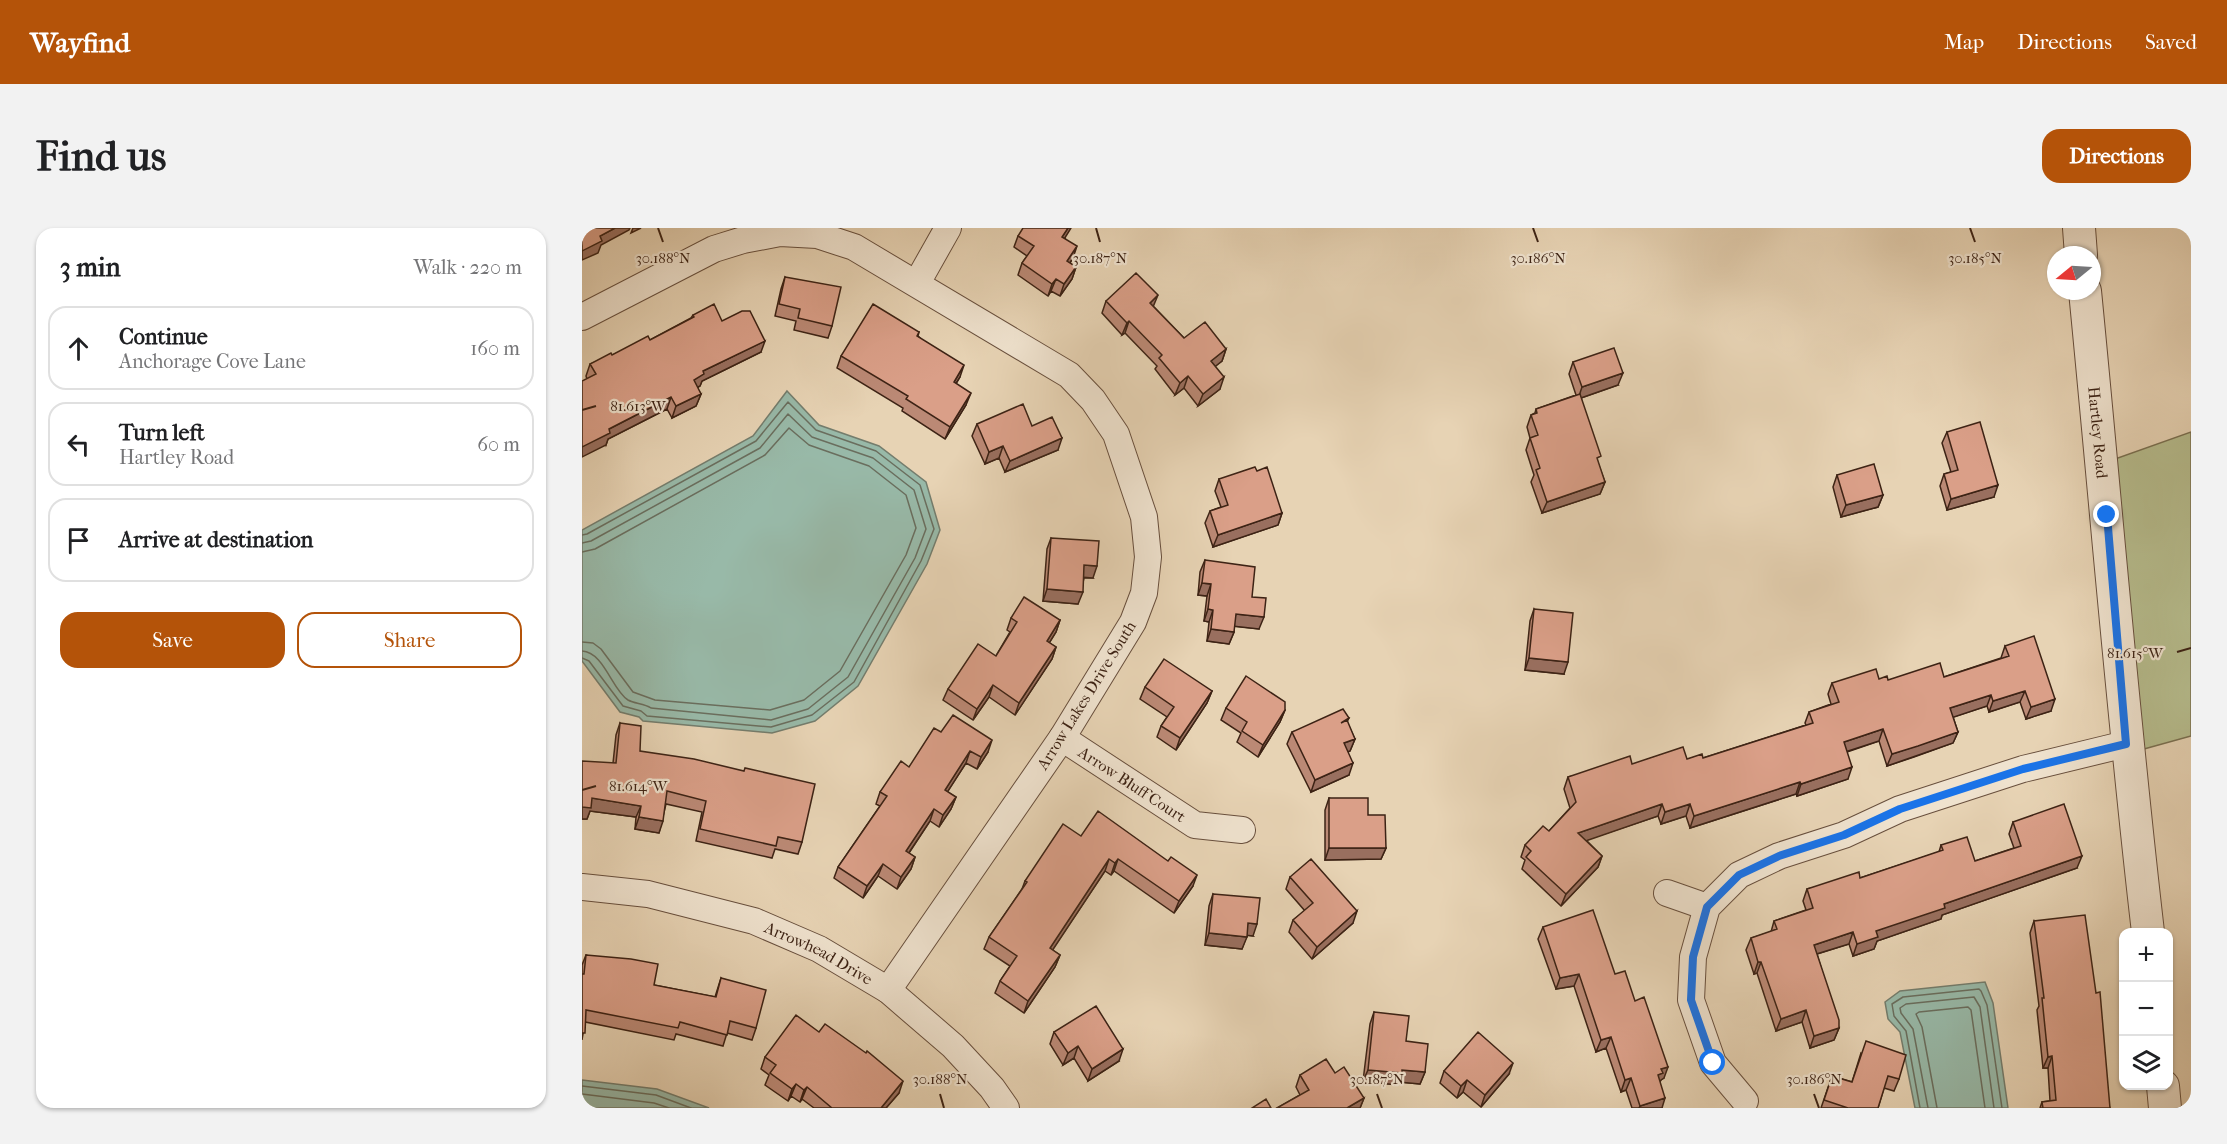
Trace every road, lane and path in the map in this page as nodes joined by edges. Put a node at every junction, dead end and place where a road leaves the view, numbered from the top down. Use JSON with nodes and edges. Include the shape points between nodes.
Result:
{"nodes":[{"id":1,"x":948,"y":228,"type":"edge"},
{"id":2,"x":2079,"y":228,"type":"edge"},
{"id":3,"x":2080,"y":246,"type":"edge"},
{"id":4,"x":917,"y":284,"type":"junction"},
{"id":5,"x":2086,"y":300,"type":"edge"},
{"id":6,"x":582,"y":317,"type":"edge"},
{"id":7,"x":1062,"y":738,"type":"junction"},
{"id":8,"x":2126,"y":744,"type":"junction"},
{"id":9,"x":1242,"y":830,"type":"dead end"},
{"id":10,"x":582,"y":887,"type":"edge"},
{"id":11,"x":1667,"y":893,"type":"dead end"},
{"id":12,"x":1707,"y":907,"type":"junction"},
{"id":13,"x":2147,"y":928,"type":"edge"},
{"id":14,"x":888,"y":990,"type":"junction"},
{"id":15,"x":2163,"y":1090,"type":"edge"},
{"id":16,"x":1745,"y":1101,"type":"dead end"},
{"id":17,"x":1006,"y":1108,"type":"edge"},
{"id":18,"x":2165,"y":1108,"type":"edge"}],
"edges":[{"from":1,"to":4,"type":"street"},
{"from":2,"to":3,"type":"street"},
{"from":4,"to":6,"type":"street","name":"Arrow Lakes Drive South","via":[[854,247],[817,235],[780,233],[714,249]]},
{"from":4,"to":7,"type":"street","name":"Arrow Lakes Drive South","via":[[1069,375],[1093,400],[1116,434],[1144,517],[1148,557],[1144,593],[1137,613]]},
{"from":5,"to":8,"type":"street","name":"Hartley Road"},
{"from":7,"to":9,"type":"street","name":"Arrow Bluff Court","via":[[1195,825]]},
{"from":7,"to":14,"type":"street","name":"Arrow Lakes Drive South"},
{"from":8,"to":12,"type":"street","via":[[2023,769],[1900,809],[1844,835],[1779,856],[1739,875]]},
{"from":8,"to":13,"type":"street","name":"Hartley Road"},
{"from":10,"to":14,"type":"street","name":"Arrowhead Drive","via":[[648,894],[754,921],[819,949]]},
{"from":11,"to":12,"type":"street"},
{"from":12,"to":16,"type":"street","via":[[1693,957],[1691,1000],[1713,1063]]},
{"from":14,"to":17,"type":"street","name":"Arrowhead Drive","via":[[953,1046]]},
{"from":15,"to":18,"type":"street"}]}
